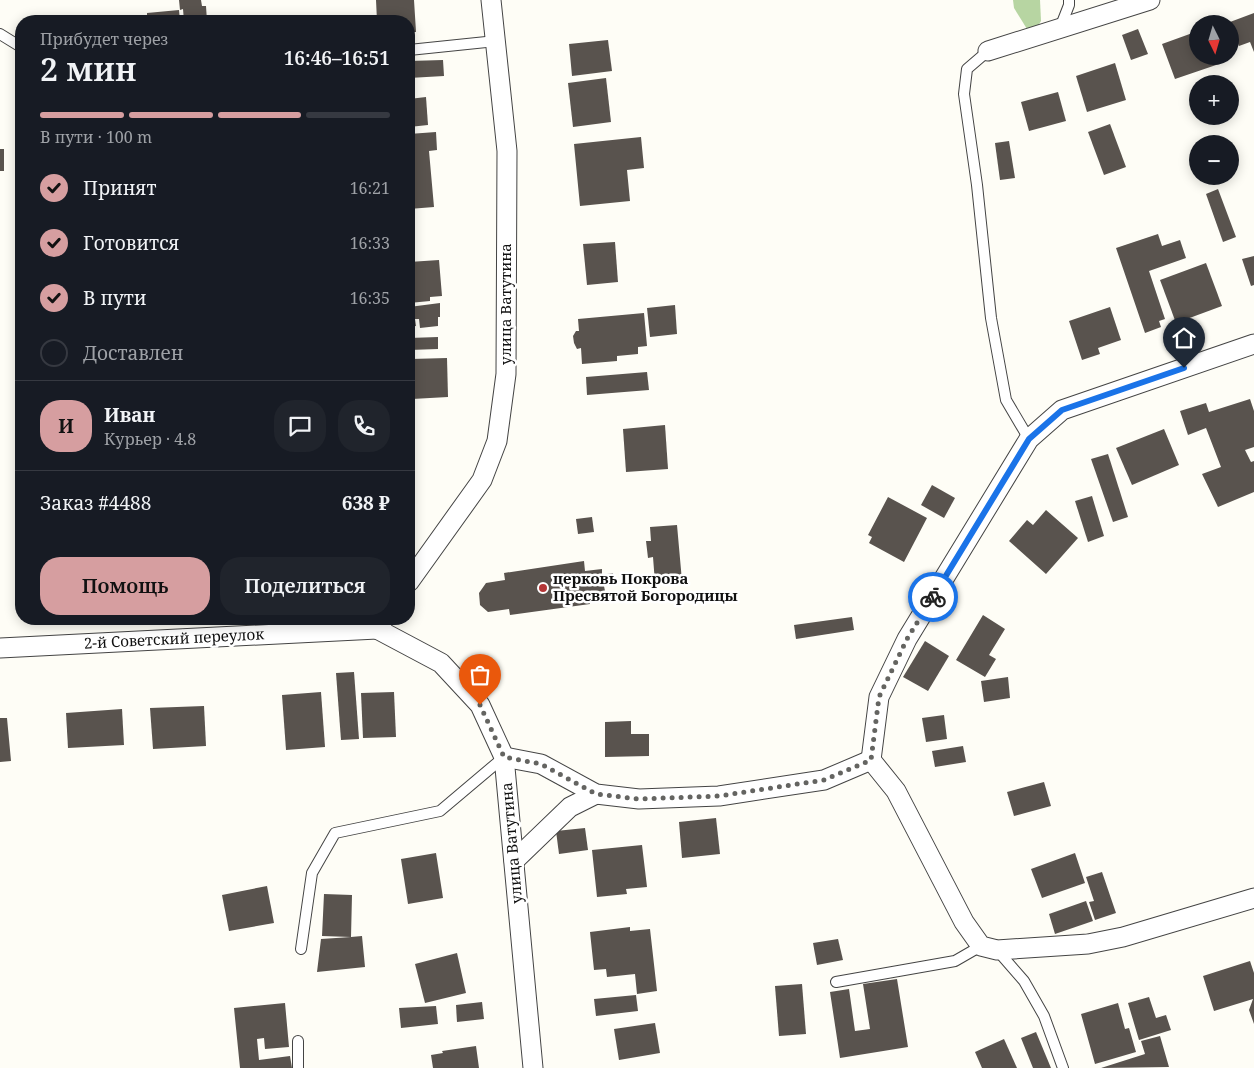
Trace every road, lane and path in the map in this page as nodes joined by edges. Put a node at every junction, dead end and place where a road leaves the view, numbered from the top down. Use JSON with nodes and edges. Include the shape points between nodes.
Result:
{"nodes":[{"id":1,"x":491,"y":0,"type":"edge"},
{"id":2,"x":1069,"y":0,"type":"edge"},
{"id":3,"x":1150,"y":0,"type":"edge"},
{"id":4,"x":1060,"y":29,"type":"junction"},
{"id":5,"x":0,"y":34,"type":"edge"},
{"id":6,"x":496,"y":41,"type":"junction"},
{"id":7,"x":15,"y":43,"type":"edge"},
{"id":8,"x":415,"y":49,"type":"edge"},
{"id":9,"x":988,"y":51,"type":"joint"},
{"id":10,"x":1254,"y":344,"type":"edge"},
{"id":11,"x":1029,"y":439,"type":"junction"},
{"id":12,"x":415,"y":574,"type":"edge"},
{"id":13,"x":365,"y":625,"type":"edge"},
{"id":14,"x":383,"y":625,"type":"edge"},
{"id":15,"x":0,"y":648,"type":"edge"},
{"id":16,"x":504,"y":757,"type":"junction"},
{"id":17,"x":871,"y":760,"type":"junction"},
{"id":18,"x":596,"y":794,"type":"junction"},
{"id":19,"x":514,"y":861,"type":"junction"},
{"id":20,"x":1254,"y":898,"type":"edge"},
{"id":21,"x":989,"y":948,"type":"junction"},
{"id":22,"x":301,"y":949,"type":"dead end"},
{"id":23,"x":836,"y":982,"type":"dead end"},
{"id":24,"x":298,"y":1041,"type":"dead end"},
{"id":25,"x":298,"y":1068,"type":"edge"},
{"id":26,"x":533,"y":1068,"type":"edge"},
{"id":27,"x":1063,"y":1068,"type":"edge"}],
"edges":[{"from":1,"to":6,"type":"street","name":"улица Ватутина"},
{"from":2,"to":4,"type":"lane"},
{"from":3,"to":4,"type":"street"},
{"from":4,"to":9,"type":"street"},
{"from":5,"to":7,"type":"lane"},
{"from":6,"to":8,"type":"lane"},
{"from":6,"to":12,"type":"street","name":"улица Ватутина","via":[[507,151],[506,374],[497,441],[482,480]]},
{"from":9,"to":11,"type":"lane","via":[[967,69],[964,94],[991,318],[1006,400]]},
{"from":10,"to":11,"type":"street","via":[[1062,410]]},
{"from":11,"to":17,"type":"street","via":[[907,639],[879,697]]},
{"from":13,"to":15,"type":"street","name":"2-й Советский переулок"},
{"from":14,"to":16,"type":"street","name":"улица Ватутина","via":[[441,663],[480,705]]},
{"from":16,"to":18,"type":"street","via":[[541,764]]},
{"from":16,"to":19,"type":"street","name":"улица Ватутина"},
{"from":16,"to":22,"type":"lane","via":[[440,811],[335,833],[312,873]]},
{"from":17,"to":18,"type":"street","via":[[824,780],[719,796],[639,799]]},
{"from":17,"to":21,"type":"street","via":[[896,791],[964,922]]},
{"from":18,"to":19,"type":"street","via":[[570,807]]},
{"from":19,"to":26,"type":"street","name":"улица Ватутина"},
{"from":20,"to":21,"type":"street","via":[[1123,937],[1088,944]]},
{"from":21,"to":23,"type":"lane","via":[[955,961]]},
{"from":21,"to":27,"type":"lane","via":[[1024,981],[1044,1016]]},
{"from":24,"to":25,"type":"lane"}]}
